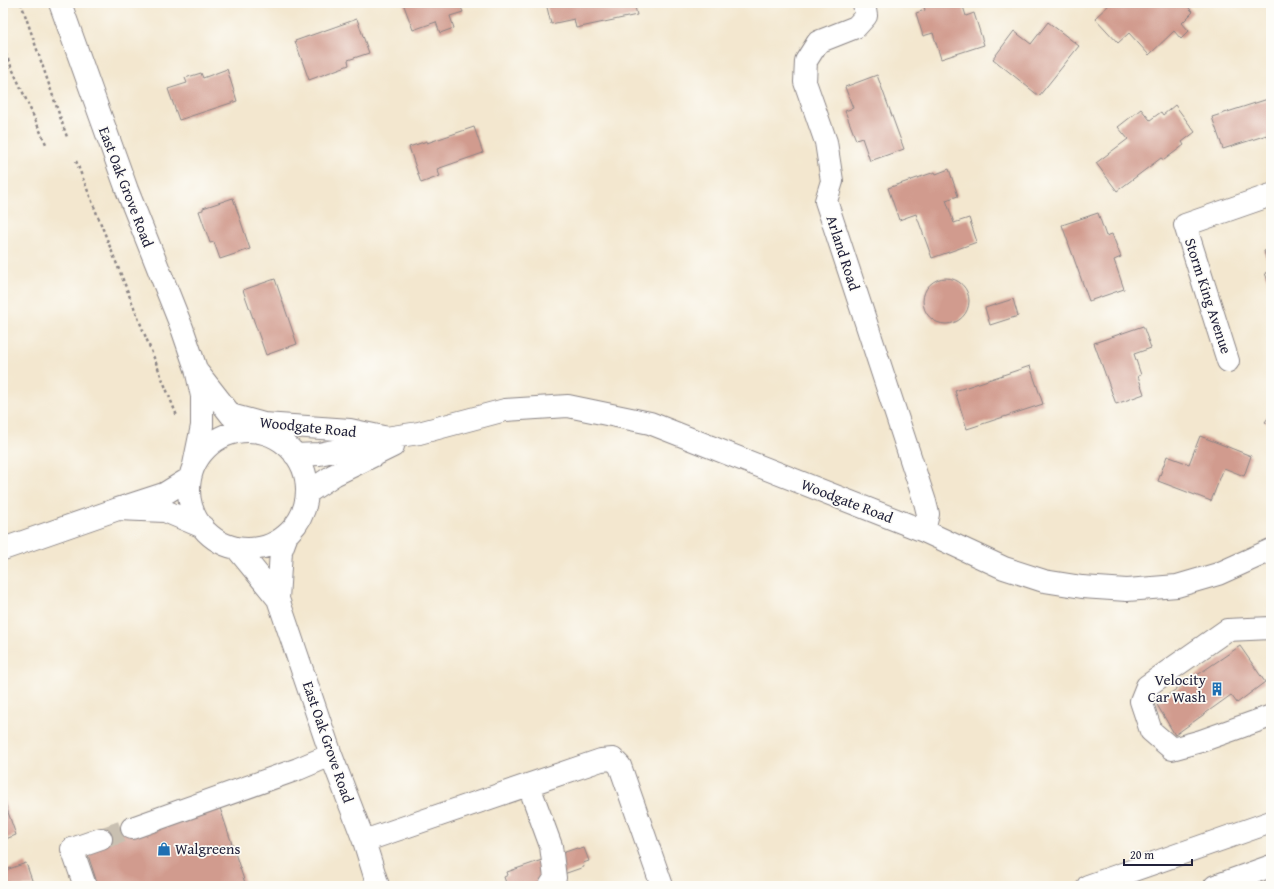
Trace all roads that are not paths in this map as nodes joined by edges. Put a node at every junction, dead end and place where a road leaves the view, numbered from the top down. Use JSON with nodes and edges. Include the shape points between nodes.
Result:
{"nodes":[{"id":1,"x":60,"y":3,"type":"edge"},
{"id":2,"x":864,"y":3,"type":"edge"},
{"id":3,"x":1271,"y":195,"type":"edge"},
{"id":4,"x":1228,"y":361,"type":"dead end"},
{"id":5,"x":196,"y":369,"type":"junction"},
{"id":6,"x":238,"y":423,"type":"junction"},
{"id":7,"x":419,"y":433,"type":"junction"},
{"id":8,"x":386,"y":438,"type":"junction"},
{"id":9,"x":295,"y":455,"type":"junction"},
{"id":10,"x":192,"y":472,"type":"junction"},
{"id":11,"x":307,"y":493,"type":"junction"},
{"id":12,"x":118,"y":509,"type":"junction"},
{"id":13,"x":203,"y":527,"type":"junction"},
{"id":14,"x":924,"y":531,"type":"junction"},
{"id":15,"x":287,"y":535,"type":"junction"},
{"id":16,"x":3,"y":549,"type":"edge"},
{"id":17,"x":238,"y":550,"type":"junction"},
{"id":18,"x":1271,"y":550,"type":"edge"},
{"id":19,"x":278,"y":598,"type":"junction"},
{"id":20,"x":1271,"y":628,"type":"edge"},
{"id":21,"x":1271,"y":716,"type":"edge"},
{"id":22,"x":331,"y":755,"type":"junction"},
{"id":23,"x":529,"y":786,"type":"junction"},
{"id":24,"x":1271,"y":822,"type":"edge"},
{"id":25,"x":132,"y":828,"type":"tunnel mouth"},
{"id":26,"x":101,"y":839,"type":"tunnel mouth"},
{"id":27,"x":364,"y":842,"type":"junction"},
{"id":28,"x":1271,"y":866,"type":"edge"},
{"id":29,"x":85,"y":886,"type":"edge"},
{"id":30,"x":378,"y":886,"type":"edge"},
{"id":31,"x":550,"y":886,"type":"edge"},
{"id":32,"x":662,"y":886,"type":"edge"},
{"id":33,"x":1088,"y":886,"type":"edge"},
{"id":34,"x":1215,"y":886,"type":"edge"}],
"edges":[{"from":1,"to":5,"type":"main road","name":"East Oak Grove Road","via":[[119,170]]},
{"from":2,"to":14,"type":"main road","name":"Arland Road","via":[[866,16],[856,27],[818,42],[806,61],[805,82],[826,142],[832,181],[826,201],[925,502],[928,514]]},
{"from":3,"to":4,"type":"main road","name":"Storm King Avenue","via":[[1185,226]]},
{"from":5,"to":6,"type":"main road","name":"East Oak Grove Road"},
{"from":5,"to":10,"type":"main road","name":"East Oak Grove Road","via":[[202,396],[202,426]]},
{"from":6,"to":8,"type":"main road","name":"Woodgate Road","via":[[350,430]]},
{"from":6,"to":9,"type":"main road","via":[[276,439]]},
{"from":6,"to":10,"type":"main road","via":[[227,434],[212,443]]},
{"from":7,"to":8,"type":"main road","name":"Woodgate Road"},
{"from":7,"to":11,"type":"main road","name":"Woodgate Road","via":[[334,475]]},
{"from":7,"to":14,"type":"main road","name":"Woodgate Road","via":[[505,410],[568,406],[650,423]]},
{"from":8,"to":9,"type":"main road","name":"Woodgate Road","via":[[319,454]]},
{"from":9,"to":11,"type":"main road","via":[[305,477]]},
{"from":10,"to":12,"type":"main road","via":[[164,494]]},
{"from":10,"to":13,"type":"main road","via":[[192,499]]},
{"from":11,"to":15,"type":"main road","via":[[298,523]]},
{"from":12,"to":13,"type":"main road","via":[[165,512]]},
{"from":12,"to":16,"type":"main road"},
{"from":13,"to":17,"type":"main road","via":[[220,543]]},
{"from":14,"to":18,"type":"main road","name":"Woodgate Road","via":[[1004,568],[1044,581],[1127,590],[1177,586],[1218,574]]},
{"from":15,"to":17,"type":"main road","via":[[274,544]]},
{"from":15,"to":19,"type":"main road","name":"East Oak Grove Road","via":[[281,551]]},
{"from":17,"to":19,"type":"main road","name":"East Oak Grove Road"},
{"from":19,"to":22,"type":"main road","name":"East Oak Grove Road"},
{"from":20,"to":21,"type":"main road","via":[[1227,630],[1147,686],[1141,701],[1151,731],[1172,749]]},
{"from":22,"to":25,"type":"main road"},
{"from":22,"to":27,"type":"main road","name":"East Oak Grove Road"},
{"from":23,"to":27,"type":"main road"},
{"from":23,"to":31,"type":"main road","via":[[551,846],[555,878]]},
{"from":23,"to":32,"type":"main road","via":[[600,760],[613,759],[620,766]]},
{"from":24,"to":33,"type":"main road"},
{"from":26,"to":29,"type":"main road","via":[[72,849]]},
{"from":27,"to":30,"type":"main road","name":"East Oak Grove Road"},
{"from":28,"to":34,"type":"main road"}]}
